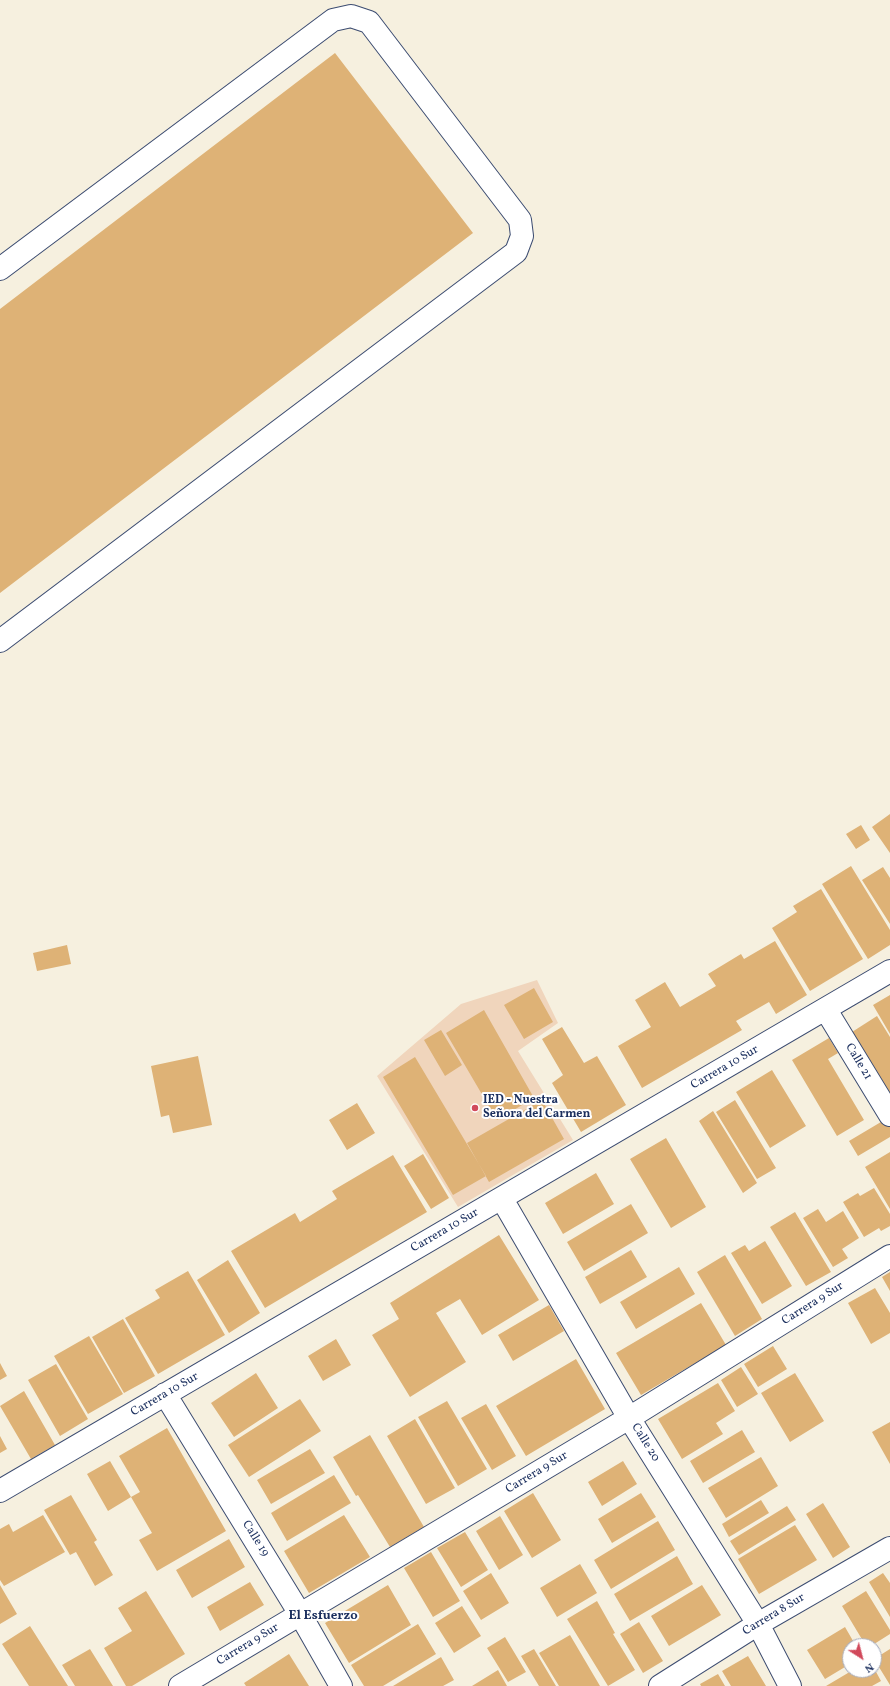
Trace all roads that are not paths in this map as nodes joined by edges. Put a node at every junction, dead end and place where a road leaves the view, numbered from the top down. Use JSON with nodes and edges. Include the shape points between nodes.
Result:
{"nodes":[{"id":1,"x":0,"y":270,"type":"edge"},
{"id":2,"x":0,"y":641,"type":"edge"},
{"id":3,"x":890,"y":971,"type":"edge"},
{"id":4,"x":826,"y":1010,"type":"junction"},
{"id":5,"x":890,"y":1115,"type":"edge"},
{"id":6,"x":502,"y":1198,"type":"junction"},
{"id":7,"x":890,"y":1256,"type":"edge"},
{"id":8,"x":165,"y":1394,"type":"junction"},
{"id":9,"x":629,"y":1418,"type":"junction"},
{"id":10,"x":0,"y":1491,"type":"edge"},
{"id":11,"x":890,"y":1548,"type":"edge"},
{"id":12,"x":300,"y":1614,"type":"junction"},
{"id":13,"x":758,"y":1624,"type":"junction"},
{"id":14,"x":180,"y":1686,"type":"edge"},
{"id":15,"x":341,"y":1686,"type":"edge"},
{"id":16,"x":660,"y":1686,"type":"edge"},
{"id":17,"x":790,"y":1686,"type":"edge"}],
"edges":[{"from":1,"to":2,"type":"street","via":[[333,20],[351,16],[369,22],[520,220],[522,236],[516,252]]},
{"from":3,"to":4,"type":"street","name":"Carrera 10 Sur"},
{"from":4,"to":5,"type":"street","name":"Calle 21"},
{"from":4,"to":6,"type":"street","name":"Carrera 10 Sur"},
{"from":6,"to":8,"type":"street","name":"Carrera 10 Sur"},
{"from":6,"to":9,"type":"street","name":"Calle 20"},
{"from":7,"to":9,"type":"street","name":"Carrera 9 Sur"},
{"from":8,"to":10,"type":"street","name":"Carrera 10 Sur"},
{"from":8,"to":12,"type":"street","name":"Calle 19"},
{"from":9,"to":12,"type":"street","name":"Carrera 9 Sur"},
{"from":9,"to":13,"type":"street","name":"Calle 20"},
{"from":11,"to":13,"type":"street","name":"Carrera 8 Sur"},
{"from":12,"to":14,"type":"street","name":"Carrera 9 Sur"},
{"from":12,"to":15,"type":"street","name":"Calle 19"},
{"from":13,"to":16,"type":"street","name":"Carrera 8 Sur"},
{"from":13,"to":17,"type":"street","name":"Calle 20"}]}
